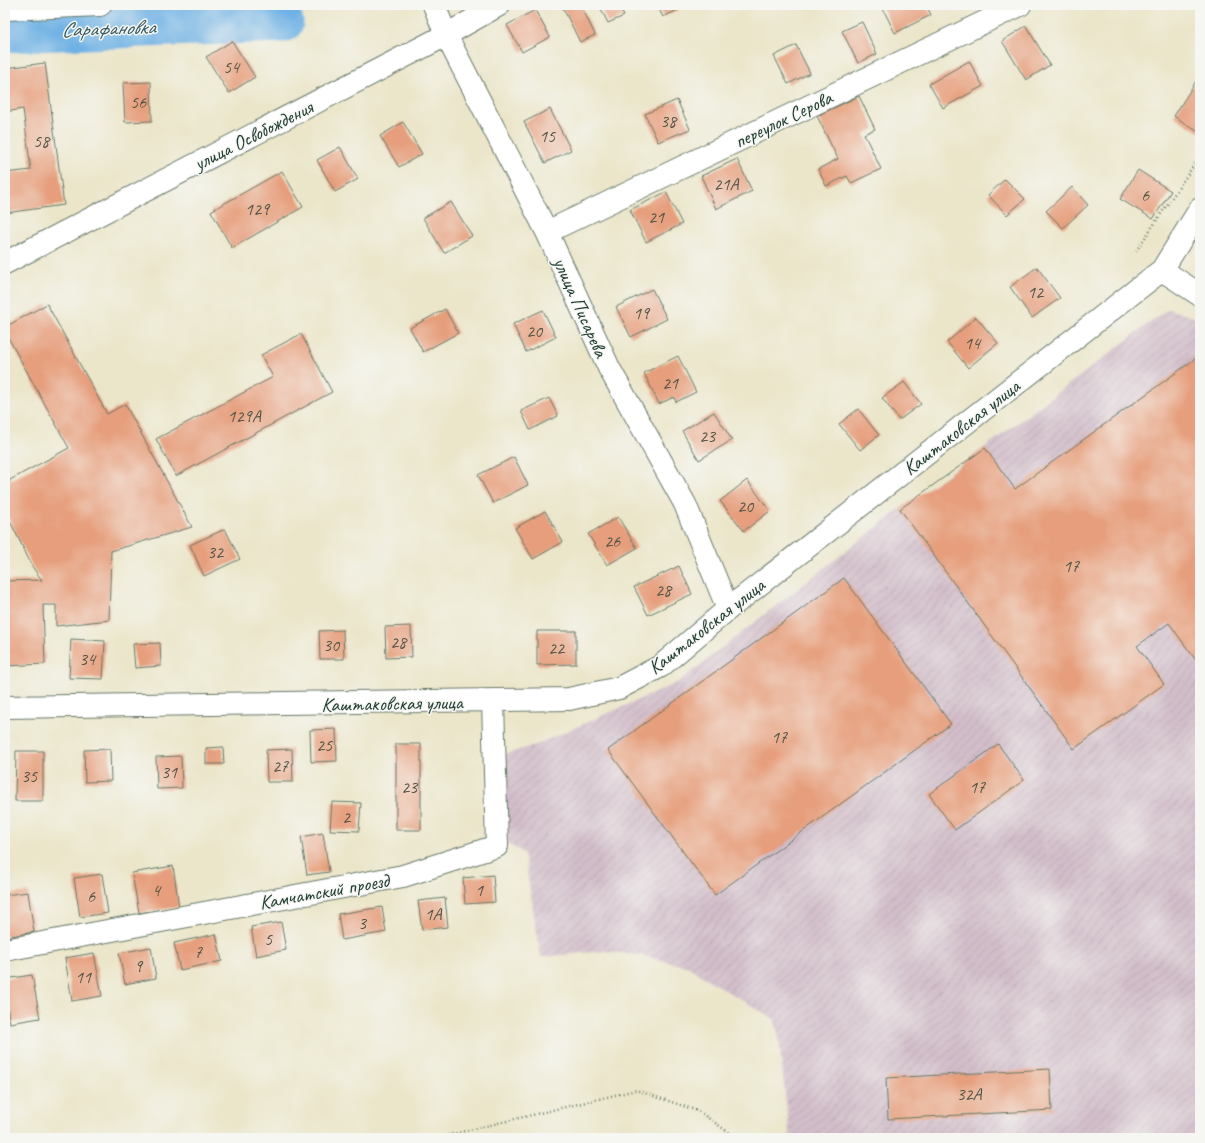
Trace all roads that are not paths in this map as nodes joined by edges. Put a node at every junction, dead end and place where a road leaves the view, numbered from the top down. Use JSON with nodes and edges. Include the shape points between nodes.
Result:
{"nodes":[{"id":1,"x":100,"y":5,"type":"edge"},
{"id":2,"x":434,"y":5,"type":"edge"},
{"id":3,"x":499,"y":5,"type":"edge"},
{"id":4,"x":1020,"y":5,"type":"edge"},
{"id":5,"x":5,"y":9,"type":"edge"},
{"id":6,"x":446,"y":35,"type":"junction"},
{"id":7,"x":1200,"y":209,"type":"edge"},
{"id":8,"x":547,"y":232,"type":"junction"},
{"id":9,"x":5,"y":263,"type":"edge"},
{"id":10,"x":1162,"y":270,"type":"junction"},
{"id":11,"x":1200,"y":295,"type":"edge"},
{"id":12,"x":728,"y":609,"type":"junction"},
{"id":13,"x":493,"y":701,"type":"junction"},
{"id":14,"x":5,"y":707,"type":"edge"},
{"id":15,"x":5,"y":950,"type":"edge"}],
"edges":[{"from":1,"to":5,"type":"street"},
{"from":2,"to":6,"type":"street","name":"улица Писарева"},
{"from":3,"to":6,"type":"street","name":"улица Освобождения"},
{"from":4,"to":8,"type":"street","name":"переулок Серова"},
{"from":6,"to":8,"type":"street","name":"улица Писарева"},
{"from":6,"to":9,"type":"street","name":"улица Освобождения"},
{"from":7,"to":10,"type":"street","name":"Каштаковская улица"},
{"from":8,"to":12,"type":"street","name":"улица Писарева","via":[[609,368],[684,504]]},
{"from":10,"to":11,"type":"street"},
{"from":10,"to":12,"type":"street","name":"Каштаковская улица"},
{"from":12,"to":13,"type":"street","name":"Каштаковская улица","via":[[661,666],[619,688],[569,700]]},
{"from":13,"to":14,"type":"street","name":"Каштаковская улица"},
{"from":13,"to":15,"type":"street","name":"Камчатский проезд","via":[[497,846],[403,876]]}]}
